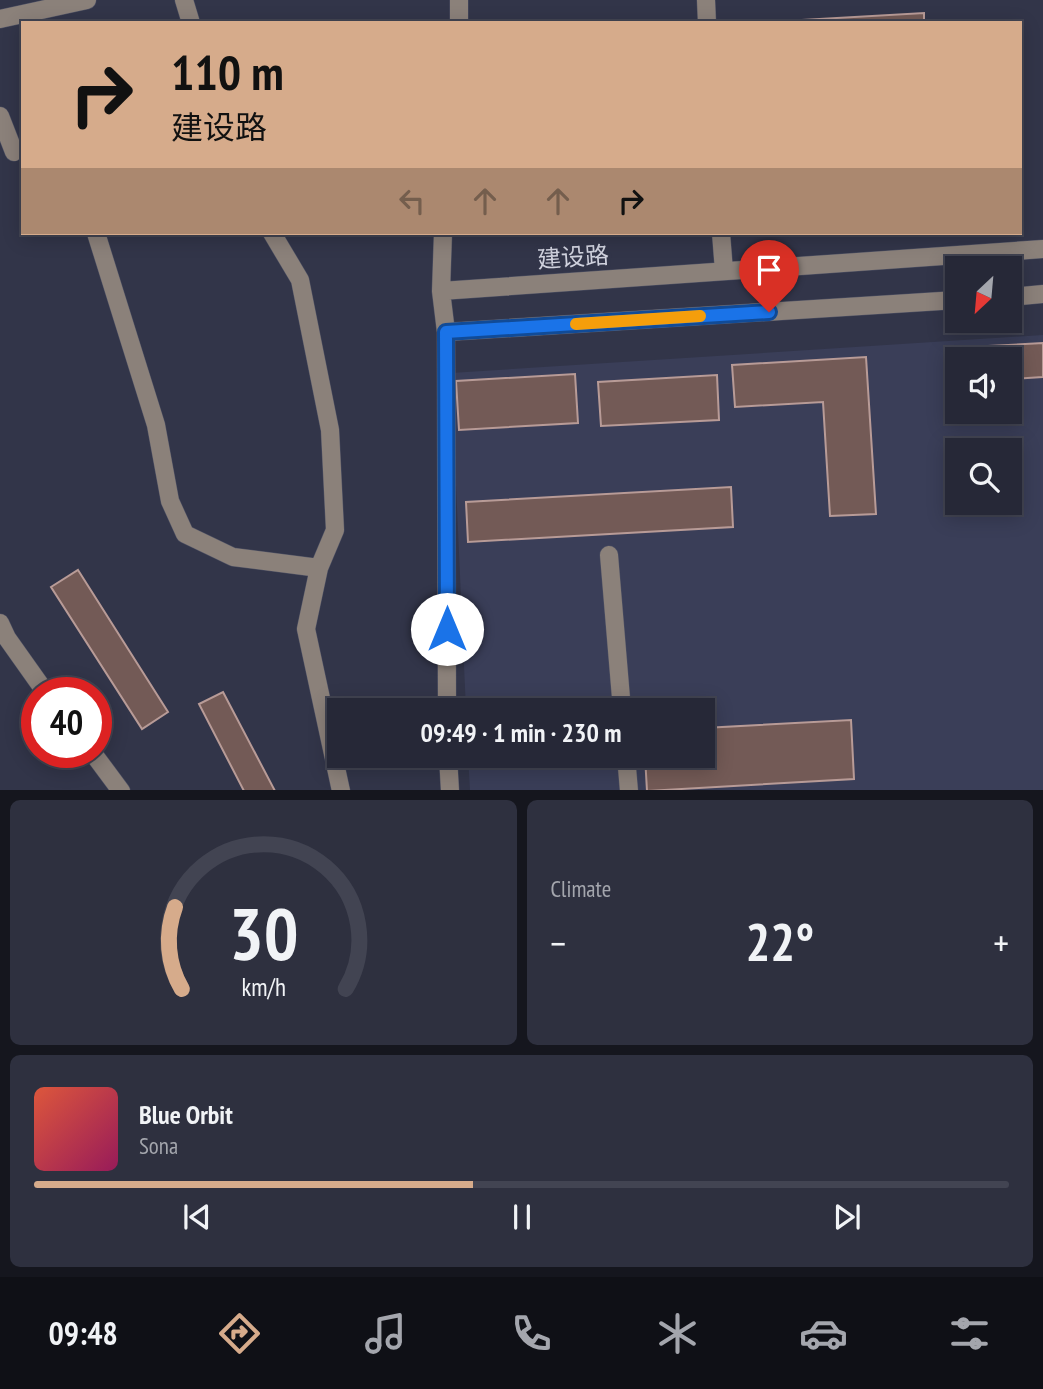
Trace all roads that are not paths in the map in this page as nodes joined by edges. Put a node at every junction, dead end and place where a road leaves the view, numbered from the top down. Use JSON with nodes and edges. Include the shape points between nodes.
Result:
{"nodes":[{"id":1,"x":87,"y":0,"type":"edge"},
{"id":2,"x":184,"y":0,"type":"edge"},
{"id":3,"x":459,"y":0,"type":"edge"},
{"id":4,"x":706,"y":0,"type":"edge"},
{"id":5,"x":0,"y":19,"type":"edge"},
{"id":6,"x":190,"y":21,"type":"edge"},
{"id":7,"x":459,"y":21,"type":"edge"},
{"id":8,"x":707,"y":21,"type":"edge"},
{"id":9,"x":0,"y":116,"type":"edge"},
{"id":10,"x":14,"y":152,"type":"dead end"},
{"id":11,"x":97,"y":235,"type":"edge"},
{"id":12,"x":273,"y":235,"type":"edge"},
{"id":13,"x":443,"y":235,"type":"edge"},
{"id":14,"x":721,"y":235,"type":"edge"},
{"id":15,"x":1043,"y":249,"type":"edge"},
{"id":16,"x":724,"y":271,"type":"junction"},
{"id":17,"x":441,"y":291,"type":"junction"},
{"id":18,"x":1043,"y":294,"type":"edge"},
{"id":19,"x":1022,"y":295,"type":"edge"},
{"id":20,"x":945,"y":301,"type":"edge"},
{"id":21,"x":446,"y":332,"type":"junction"},
{"id":22,"x":609,"y":555,"type":"dead end"},
{"id":23,"x":319,"y":568,"type":"junction"},
{"id":24,"x":0,"y":623,"type":"edge"},
{"id":25,"x":34,"y":677,"type":"edge"},
{"id":26,"x":447,"y":698,"type":"edge"},
{"id":27,"x":621,"y":698,"type":"edge"},
{"id":28,"x":104,"y":768,"type":"edge"},
{"id":29,"x":449,"y":768,"type":"edge"},
{"id":30,"x":627,"y":768,"type":"edge"},
{"id":31,"x":121,"y":790,"type":"edge"},
{"id":32,"x":341,"y":790,"type":"edge"},
{"id":33,"x":450,"y":790,"type":"edge"},
{"id":34,"x":629,"y":790,"type":"edge"}],
"edges":[{"from":1,"to":5,"type":"street"},
{"from":2,"to":6,"type":"street"},
{"from":3,"to":7,"type":"street"},
{"from":4,"to":8,"type":"street"},
{"from":9,"to":10,"type":"street"},
{"from":11,"to":23,"type":"street","via":[[156,425],[170,501],[185,534],[233,557]]},
{"from":12,"to":23,"type":"street","via":[[300,280],[330,430],[335,530]]},
{"from":13,"to":17,"type":"street"},
{"from":14,"to":16,"type":"street"},
{"from":15,"to":16,"type":"street","name":"建设路"},
{"from":16,"to":17,"type":"street","name":"建设路"},
{"from":17,"to":21,"type":"street"},
{"from":18,"to":19,"type":"street"},
{"from":20,"to":21,"type":"street"},
{"from":21,"to":26,"type":"street"},
{"from":22,"to":27,"type":"street"},
{"from":23,"to":32,"type":"street","via":[[306,629]]},
{"from":24,"to":25,"type":"street"},
{"from":28,"to":31,"type":"street"},
{"from":29,"to":33,"type":"street"},
{"from":30,"to":34,"type":"street"}]}
